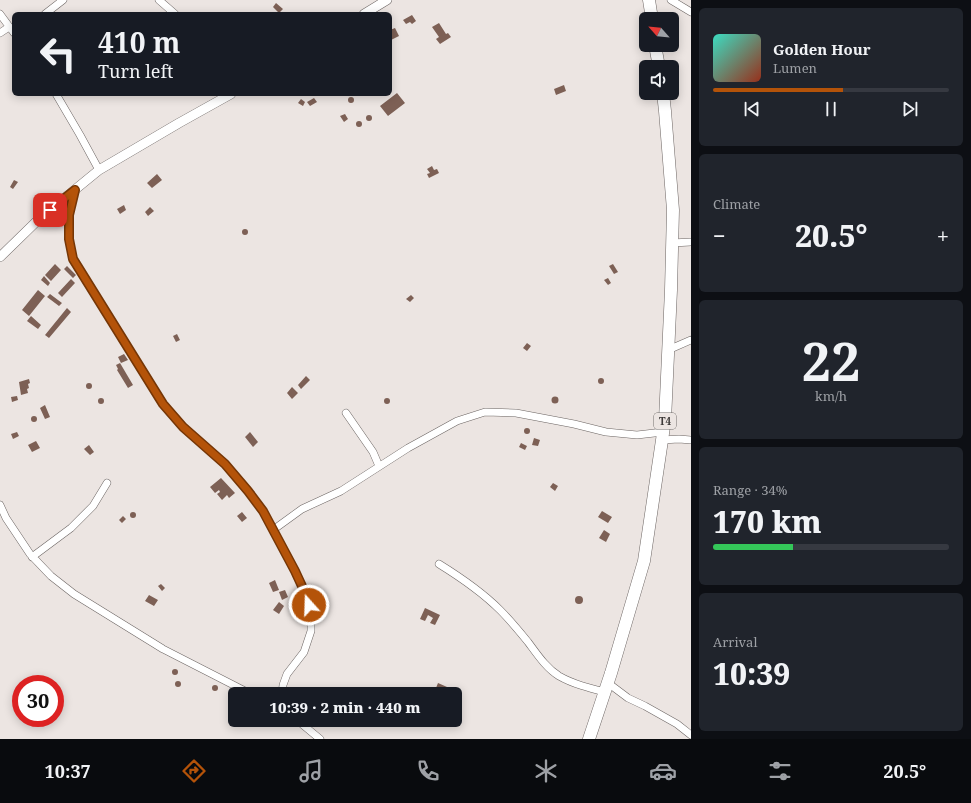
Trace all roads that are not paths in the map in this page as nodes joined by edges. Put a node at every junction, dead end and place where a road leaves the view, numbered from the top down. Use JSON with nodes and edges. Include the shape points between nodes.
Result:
{"nodes":[{"id":1,"x":63,"y":0,"type":"edge"},
{"id":2,"x":160,"y":0,"type":"edge"},
{"id":3,"x":387,"y":0,"type":"edge"},
{"id":4,"x":649,"y":0,"type":"edge"},
{"id":5,"x":671,"y":0,"type":"edge"},
{"id":6,"x":48,"y":12,"type":"edge"},
{"id":7,"x":173,"y":12,"type":"edge"},
{"id":8,"x":367,"y":12,"type":"edge"},
{"id":9,"x":651,"y":12,"type":"edge"},
{"id":10,"x":691,"y":12,"type":"edge"},
{"id":11,"x":0,"y":14,"type":"edge"},
{"id":12,"x":9,"y":26,"type":"junction"},
{"id":13,"x":12,"y":30,"type":"edge"},
{"id":14,"x":0,"y":33,"type":"edge"},
{"id":15,"x":57,"y":96,"type":"edge"},
{"id":16,"x":227,"y":96,"type":"edge"},
{"id":17,"x":664,"y":100,"type":"edge"},
{"id":18,"x":99,"y":170,"type":"junction"},
{"id":19,"x":75,"y":190,"type":"junction"},
{"id":20,"x":691,"y":242,"type":"edge"},
{"id":21,"x":672,"y":243,"type":"junction"},
{"id":22,"x":0,"y":257,"type":"edge"},
{"id":23,"x":691,"y":340,"type":"edge"},
{"id":24,"x":668,"y":350,"type":"junction"},
{"id":25,"x":346,"y":413,"type":"dead end"},
{"id":26,"x":663,"y":436,"type":"junction"},
{"id":27,"x":691,"y":440,"type":"edge"},
{"id":28,"x":379,"y":466,"type":"junction"},
{"id":29,"x":107,"y":483,"type":"dead end"},
{"id":30,"x":0,"y":505,"type":"edge"},
{"id":31,"x":273,"y":530,"type":"junction"},
{"id":32,"x":32,"y":557,"type":"junction"},
{"id":33,"x":439,"y":564,"type":"dead end"},
{"id":34,"x":237,"y":687,"type":"edge"},
{"id":35,"x":282,"y":687,"type":"edge"},
{"id":36,"x":606,"y":687,"type":"junction"},
{"id":37,"x":305,"y":727,"type":"edge"},
{"id":38,"x":691,"y":735,"type":"edge"},
{"id":39,"x":320,"y":739,"type":"edge"},
{"id":40,"x":589,"y":739,"type":"edge"}],
"edges":[{"from":1,"to":6,"type":"street"},
{"from":2,"to":7,"type":"street"},
{"from":3,"to":8,"type":"street"},
{"from":4,"to":9,"type":"highway"},
{"from":5,"to":10,"type":"street"},
{"from":11,"to":12,"type":"street"},
{"from":12,"to":13,"type":"street"},
{"from":12,"to":14,"type":"street"},
{"from":15,"to":18,"type":"street"},
{"from":16,"to":18,"type":"street"},
{"from":17,"to":21,"type":"highway","number":"T4","via":[[673,210]]},
{"from":18,"to":19,"type":"street"},
{"from":19,"to":22,"type":"street","via":[[39,219]]},
{"from":19,"to":31,"type":"street","via":[[69,215],[69,239],[73,259],[163,404],[183,427],[225,464],[263,511]]},
{"from":20,"to":21,"type":"street"},
{"from":21,"to":24,"type":"highway","number":"T4"},
{"from":23,"to":24,"type":"street"},
{"from":24,"to":26,"type":"highway","number":"T4"},
{"from":25,"to":28,"type":"street","via":[[373,452]]},
{"from":26,"to":27,"type":"street"},
{"from":26,"to":28,"type":"street","via":[[606,432],[516,413],[485,412],[457,422]]},
{"from":26,"to":36,"type":"highway","number":"T4","via":[[644,561]]},
{"from":28,"to":31,"type":"street","via":[[341,491],[302,509]]},
{"from":29,"to":32,"type":"street","via":[[93,506],[70,528]]},
{"from":30,"to":32,"type":"street"},
{"from":31,"to":35,"type":"street","via":[[295,571],[311,612],[311,631],[304,652],[287,674]]},
{"from":32,"to":34,"type":"street","via":[[74,594],[163,649]]},
{"from":33,"to":36,"type":"street","via":[[456,574],[500,609],[559,676],[586,687]]},
{"from":36,"to":38,"type":"street","via":[[677,724]]},
{"from":36,"to":40,"type":"highway","number":"T4"},
{"from":37,"to":39,"type":"street"}]}
